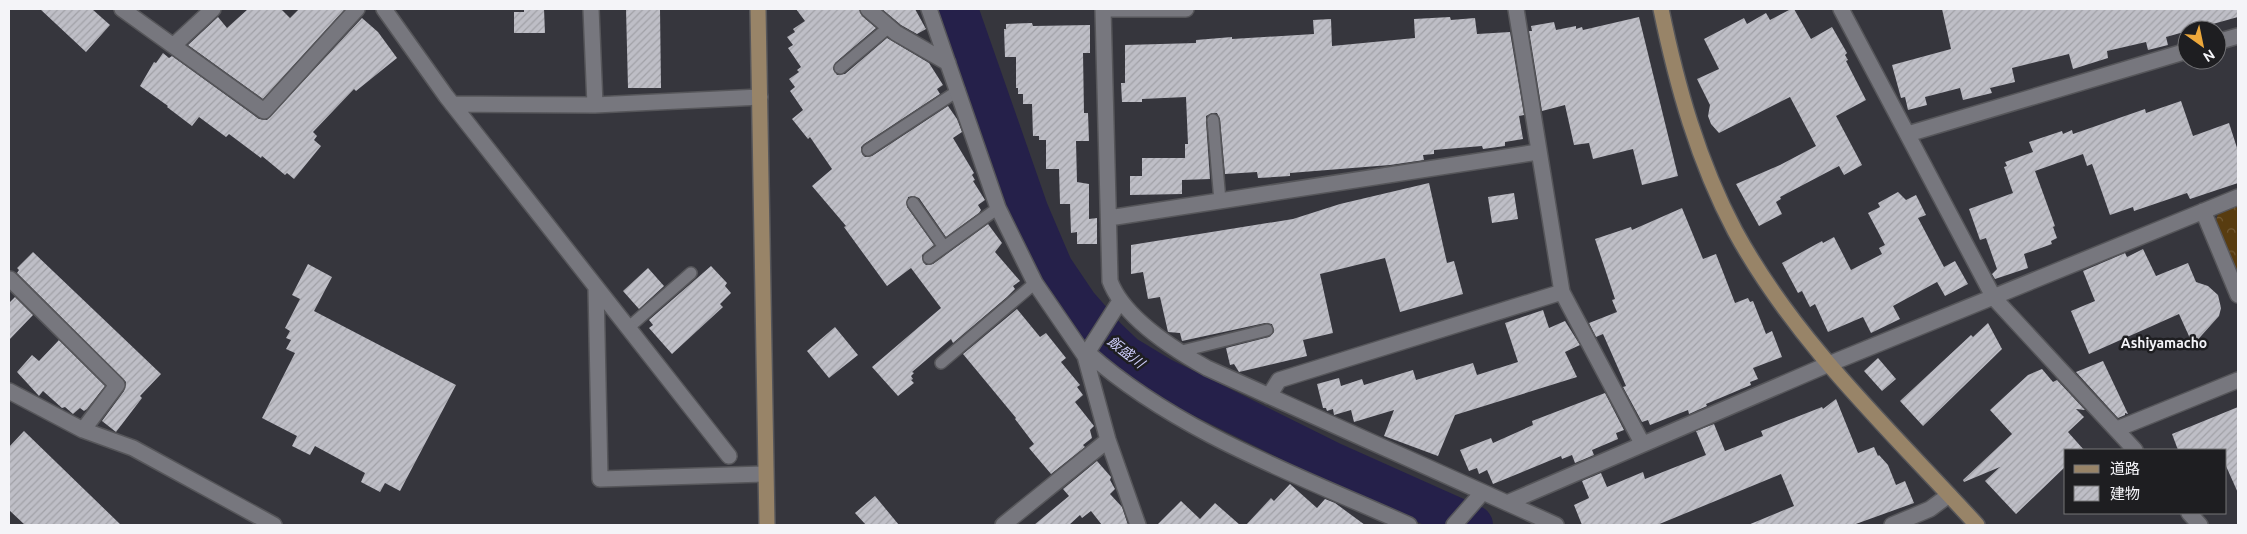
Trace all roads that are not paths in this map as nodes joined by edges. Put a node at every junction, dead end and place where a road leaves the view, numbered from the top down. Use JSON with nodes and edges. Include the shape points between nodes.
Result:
{"nodes":[{"id":1,"x":122,"y":9,"type":"edge"},
{"id":2,"x":213,"y":9,"type":"edge"},
{"id":3,"x":357,"y":9,"type":"edge"},
{"id":4,"x":384,"y":9,"type":"edge"},
{"id":5,"x":591,"y":9,"type":"edge"},
{"id":6,"x":758,"y":9,"type":"edge"},
{"id":7,"x":868,"y":9,"type":"edge"},
{"id":8,"x":929,"y":9,"type":"edge"},
{"id":9,"x":1103,"y":9,"type":"edge"},
{"id":10,"x":1186,"y":9,"type":"edge"},
{"id":11,"x":1516,"y":9,"type":"edge"},
{"id":12,"x":1661,"y":9,"type":"edge"},
{"id":13,"x":1841,"y":9,"type":"edge"},
{"id":14,"x":889,"y":27,"type":"junction"},
{"id":15,"x":174,"y":46,"type":"junction"},
{"id":16,"x":2177,"y":54,"type":"edge"},
{"id":17,"x":948,"y":62,"type":"junction"},
{"id":18,"x":840,"y":68,"type":"dead end"},
{"id":19,"x":959,"y":90,"type":"junction"},
{"id":20,"x":760,"y":98,"type":"junction"},
{"id":21,"x":452,"y":104,"type":"junction"},
{"id":22,"x":595,"y":105,"type":"junction"},
{"id":23,"x":1214,"y":120,"type":"dead end"},
{"id":24,"x":1908,"y":134,"type":"junction"},
{"id":25,"x":868,"y":150,"type":"dead end"},
{"id":26,"x":1538,"y":152,"type":"junction"},
{"id":27,"x":2238,"y":197,"type":"edge"},
{"id":28,"x":1220,"y":201,"type":"junction"},
{"id":29,"x":914,"y":203,"type":"dead end"},
{"id":30,"x":998,"y":208,"type":"junction"},
{"id":31,"x":2203,"y":212,"type":"junction"},
{"id":32,"x":1109,"y":218,"type":"junction"},
{"id":33,"x":944,"y":247,"type":"junction"},
{"id":34,"x":928,"y":258,"type":"dead end"},
{"id":35,"x":691,"y":273,"type":"dead end"},
{"id":36,"x":9,"y":280,"type":"edge"},
{"id":37,"x":1035,"y":284,"type":"junction"},
{"id":38,"x":596,"y":288,"type":"junction"},
{"id":39,"x":1562,"y":292,"type":"junction"},
{"id":40,"x":2238,"y":295,"type":"edge"},
{"id":41,"x":1994,"y":298,"type":"junction"},
{"id":42,"x":1120,"y":300,"type":"junction"},
{"id":43,"x":628,"y":328,"type":"junction"},
{"id":44,"x":1267,"y":330,"type":"dead end"},
{"id":45,"x":1089,"y":352,"type":"junction"},
{"id":46,"x":1178,"y":352,"type":"junction"},
{"id":47,"x":940,"y":363,"type":"dead end"},
{"id":48,"x":1829,"y":364,"type":"junction"},
{"id":49,"x":2238,"y":380,"type":"edge"},
{"id":50,"x":9,"y":391,"type":"edge"},
{"id":51,"x":1269,"y":396,"type":"junction"},
{"id":52,"x":2117,"y":429,"type":"junction"},
{"id":53,"x":83,"y":430,"type":"junction"},
{"id":54,"x":1108,"y":440,"type":"junction"},
{"id":55,"x":1642,"y":443,"type":"junction"},
{"id":56,"x":2134,"y":449,"type":"edge"},
{"id":57,"x":729,"y":456,"type":"dead end"},
{"id":58,"x":765,"y":474,"type":"junction"},
{"id":59,"x":1482,"y":493,"type":"junction"},
{"id":60,"x":1949,"y":495,"type":"junction"},
{"id":61,"x":1507,"y":503,"type":"junction"},
{"id":62,"x":2190,"y":514,"type":"edge"},
{"id":63,"x":274,"y":525,"type":"edge"},
{"id":64,"x":767,"y":525,"type":"edge"},
{"id":65,"x":1003,"y":525,"type":"edge"},
{"id":66,"x":1138,"y":525,"type":"edge"},
{"id":67,"x":1409,"y":525,"type":"edge"},
{"id":68,"x":1454,"y":525,"type":"edge"},
{"id":69,"x":1556,"y":525,"type":"edge"},
{"id":70,"x":1892,"y":525,"type":"edge"},
{"id":71,"x":1977,"y":525,"type":"edge"},
{"id":72,"x":2200,"y":525,"type":"edge"}],
"edges":[{"from":1,"to":15,"type":"street"},
{"from":2,"to":15,"type":"street"},
{"from":3,"to":15,"type":"street","via":[[264,111]]},
{"from":4,"to":21,"type":"street"},
{"from":5,"to":22,"type":"street"},
{"from":6,"to":20,"type":"street"},
{"from":7,"to":14,"type":"street"},
{"from":8,"to":17,"type":"street"},
{"from":9,"to":10,"type":"street"},
{"from":9,"to":32,"type":"street"},
{"from":11,"to":26,"type":"street"},
{"from":12,"to":48,"type":"street","via":[[1684,104],[1718,197],[1769,287]]},
{"from":13,"to":24,"type":"street"},
{"from":14,"to":17,"type":"street"},
{"from":14,"to":18,"type":"lane"},
{"from":16,"to":24,"type":"street"},
{"from":17,"to":19,"type":"street"},
{"from":19,"to":25,"type":"lane"},
{"from":19,"to":30,"type":"street"},
{"from":20,"to":22,"type":"street"},
{"from":20,"to":58,"type":"street"},
{"from":21,"to":22,"type":"street"},
{"from":21,"to":38,"type":"street"},
{"from":23,"to":28,"type":"lane"},
{"from":24,"to":41,"type":"street"},
{"from":26,"to":28,"type":"street"},
{"from":26,"to":39,"type":"street"},
{"from":27,"to":31,"type":"street"},
{"from":28,"to":32,"type":"street"},
{"from":29,"to":33,"type":"lane"},
{"from":30,"to":33,"type":"lane"},
{"from":30,"to":37,"type":"street"},
{"from":31,"to":40,"type":"street"},
{"from":31,"to":41,"type":"street"},
{"from":32,"to":42,"type":"street","via":[[1110,281]]},
{"from":33,"to":34,"type":"lane"},
{"from":35,"to":43,"type":"lane"},
{"from":36,"to":53,"type":"street","via":[[117,385]]},
{"from":37,"to":45,"type":"street"},
{"from":37,"to":47,"type":"lane"},
{"from":38,"to":43,"type":"street"},
{"from":38,"to":58,"type":"street","via":[[600,479]]},
{"from":39,"to":51,"type":"street","via":[[1279,380]]},
{"from":39,"to":55,"type":"street"},
{"from":41,"to":48,"type":"street"},
{"from":41,"to":52,"type":"street"},
{"from":42,"to":45,"type":"street"},
{"from":42,"to":46,"type":"street"},
{"from":43,"to":57,"type":"street"},
{"from":44,"to":46,"type":"lane"},
{"from":45,"to":54,"type":"street"},
{"from":45,"to":67,"type":"street","via":[[1114,376],[1195,427]]},
{"from":46,"to":51,"type":"street"},
{"from":48,"to":55,"type":"street"},
{"from":48,"to":60,"type":"street"},
{"from":49,"to":52,"type":"street"},
{"from":50,"to":53,"type":"street"},
{"from":51,"to":59,"type":"street"},
{"from":52,"to":56,"type":"street"},
{"from":53,"to":63,"type":"street","via":[[132,448]]},
{"from":54,"to":65,"type":"street"},
{"from":54,"to":66,"type":"street"},
{"from":55,"to":61,"type":"street"},
{"from":58,"to":64,"type":"street"},
{"from":59,"to":61,"type":"street"},
{"from":59,"to":68,"type":"street"},
{"from":60,"to":70,"type":"street","via":[[1930,509]]},
{"from":60,"to":71,"type":"street"},
{"from":61,"to":69,"type":"street"},
{"from":62,"to":72,"type":"street"}]}
